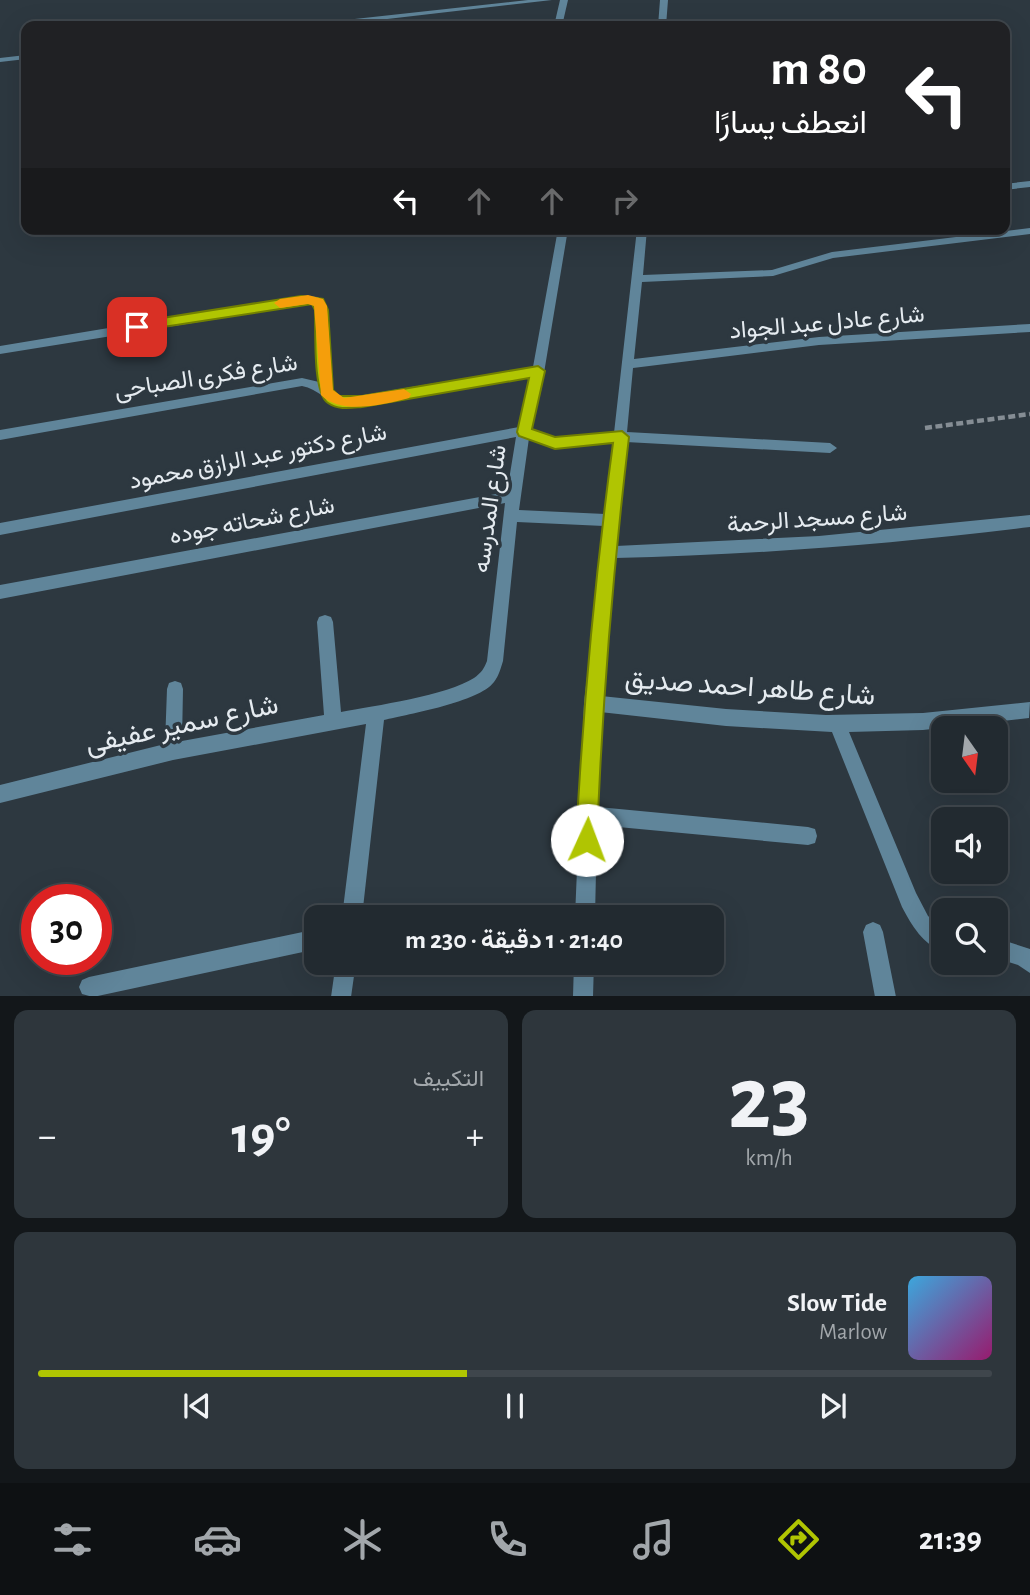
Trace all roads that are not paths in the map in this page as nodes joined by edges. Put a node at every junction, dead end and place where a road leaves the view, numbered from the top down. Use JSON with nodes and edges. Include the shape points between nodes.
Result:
{"nodes":[{"id":1,"x":548,"y":0,"type":"edge"},
{"id":2,"x":564,"y":0,"type":"edge"},
{"id":3,"x":664,"y":0,"type":"edge"},
{"id":4,"x":355,"y":21,"type":"edge"},
{"id":5,"x":559,"y":21,"type":"edge"},
{"id":6,"x":662,"y":21,"type":"edge"},
{"id":7,"x":21,"y":58,"type":"edge"},
{"id":8,"x":0,"y":60,"type":"edge"},
{"id":9,"x":1030,"y":184,"type":"edge"},
{"id":10,"x":1010,"y":186,"type":"edge"},
{"id":11,"x":1030,"y":231,"type":"edge"},
{"id":12,"x":1010,"y":233,"type":"edge"},
{"id":13,"x":562,"y":235,"type":"edge"},
{"id":14,"x":641,"y":235,"type":"edge"},
{"id":15,"x":997,"y":235,"type":"edge"},
{"id":16,"x":636,"y":279,"type":"junction"},
{"id":17,"x":1030,"y":328,"type":"edge"},
{"id":18,"x":0,"y":349,"type":"edge"},
{"id":19,"x":628,"y":364,"type":"junction"},
{"id":20,"x":538,"y":371,"type":"junction"},
{"id":21,"x":326,"y":392,"type":"junction"},
{"id":22,"x":524,"y":432,"type":"junction"},
{"id":23,"x":0,"y":435,"type":"edge"},
{"id":24,"x":622,"y":437,"type":"junction"},
{"id":25,"x":830,"y":448,"type":"dead end"},
{"id":26,"x":513,"y":496,"type":"junction"},
{"id":27,"x":510,"y":516,"type":"junction"},
{"id":28,"x":611,"y":520,"type":"junction"},
{"id":29,"x":1030,"y":521,"type":"edge"},
{"id":30,"x":0,"y":529,"type":"edge"},
{"id":31,"x":607,"y":552,"type":"junction"},
{"id":32,"x":0,"y":592,"type":"edge"},
{"id":33,"x":325,"y":622,"type":"dead end"},
{"id":34,"x":175,"y":689,"type":"dead end"},
{"id":35,"x":593,"y":703,"type":"junction"},
{"id":36,"x":1029,"y":710,"type":"edge"},
{"id":37,"x":376,"y":715,"type":"junction"},
{"id":38,"x":333,"y":722,"type":"junction"},
{"id":39,"x":837,"y":724,"type":"junction"},
{"id":40,"x":173,"y":751,"type":"junction"},
{"id":41,"x":0,"y":794,"type":"edge"},
{"id":42,"x":587,"y":815,"type":"junction"},
{"id":43,"x":808,"y":836,"type":"dead end"},
{"id":44,"x":353,"y":905,"type":"edge"},
{"id":45,"x":585,"y":905,"type":"edge"},
{"id":46,"x":873,"y":932,"type":"dead end"},
{"id":47,"x":931,"y":932,"type":"edge"},
{"id":48,"x":304,"y":942,"type":"edge"},
{"id":49,"x":1008,"y":952,"type":"edge"},
{"id":50,"x":1030,"y":963,"type":"edge"},
{"id":51,"x":344,"y":975,"type":"edge"},
{"id":52,"x":584,"y":975,"type":"edge"},
{"id":53,"x":89,"y":987,"type":"dead end"},
{"id":54,"x":341,"y":996,"type":"edge"},
{"id":55,"x":583,"y":996,"type":"edge"},
{"id":56,"x":886,"y":996,"type":"edge"}],
"edges":[{"from":1,"to":4,"type":"street"},
{"from":2,"to":5,"type":"street"},
{"from":3,"to":6,"type":"street"},
{"from":7,"to":8,"type":"street"},
{"from":9,"to":10,"type":"street"},
{"from":11,"to":12,"type":"street"},
{"from":13,"to":20,"type":"street","name":"شارع المدرسه"},
{"from":14,"to":16,"type":"street"},
{"from":15,"to":16,"type":"street","via":[[832,255],[773,273]]},
{"from":16,"to":19,"type":"street"},
{"from":17,"to":19,"type":"street","name":"شارع عادل عبد الجواد","via":[[819,341]]},
{"from":18,"to":21,"type":"street","via":[[314,300],[322,310]]},
{"from":19,"to":24,"type":"street"},
{"from":20,"to":21,"type":"street","name":"شارع فكرى الصباحى","via":[[344,403]]},
{"from":20,"to":22,"type":"street","name":"شارع المدرسه"},
{"from":21,"to":23,"type":"street","name":"شارع فكرى الصباحى","via":[[302,382]]},
{"from":22,"to":24,"type":"street","via":[[555,443]]},
{"from":22,"to":26,"type":"street","name":"شارع المدرسه"},
{"from":22,"to":30,"type":"street","name":"شارع دكتور عبد الرازق محمود"},
{"from":24,"to":25,"type":"street"},
{"from":24,"to":28,"type":"street"},
{"from":26,"to":27,"type":"street","name":"شارع المدرسه"},
{"from":26,"to":32,"type":"street","name":"شارع شحاته جوده"},
{"from":27,"to":28,"type":"street"},
{"from":27,"to":37,"type":"street","name":"شارع المدرسه","via":[[495,661],[489,676],[463,692]]},
{"from":28,"to":31,"type":"street"},
{"from":29,"to":31,"type":"street","name":"شارع مسجد الرحمة","via":[[772,546]]},
{"from":31,"to":35,"type":"street"},
{"from":33,"to":38,"type":"street"},
{"from":34,"to":40,"type":"street"},
{"from":35,"to":39,"type":"street","name":"شارع طاهر احمد صديق","via":[[768,722]]},
{"from":35,"to":42,"type":"street"},
{"from":36,"to":39,"type":"street","name":"شارع طاهر احمد صديق","via":[[946,721]]},
{"from":37,"to":38,"type":"street","name":"شارع سمير عفيفى"},
{"from":37,"to":44,"type":"street"},
{"from":38,"to":40,"type":"street","name":"شارع سمير عفيفى"},
{"from":39,"to":47,"type":"street","via":[[909,900]]},
{"from":40,"to":41,"type":"street","name":"شارع سمير عفيفى"},
{"from":42,"to":43,"type":"street"},
{"from":42,"to":45,"type":"street"},
{"from":46,"to":56,"type":"street"},
{"from":48,"to":53,"type":"street"},
{"from":49,"to":50,"type":"street"},
{"from":51,"to":54,"type":"street"},
{"from":52,"to":55,"type":"street"}]}
